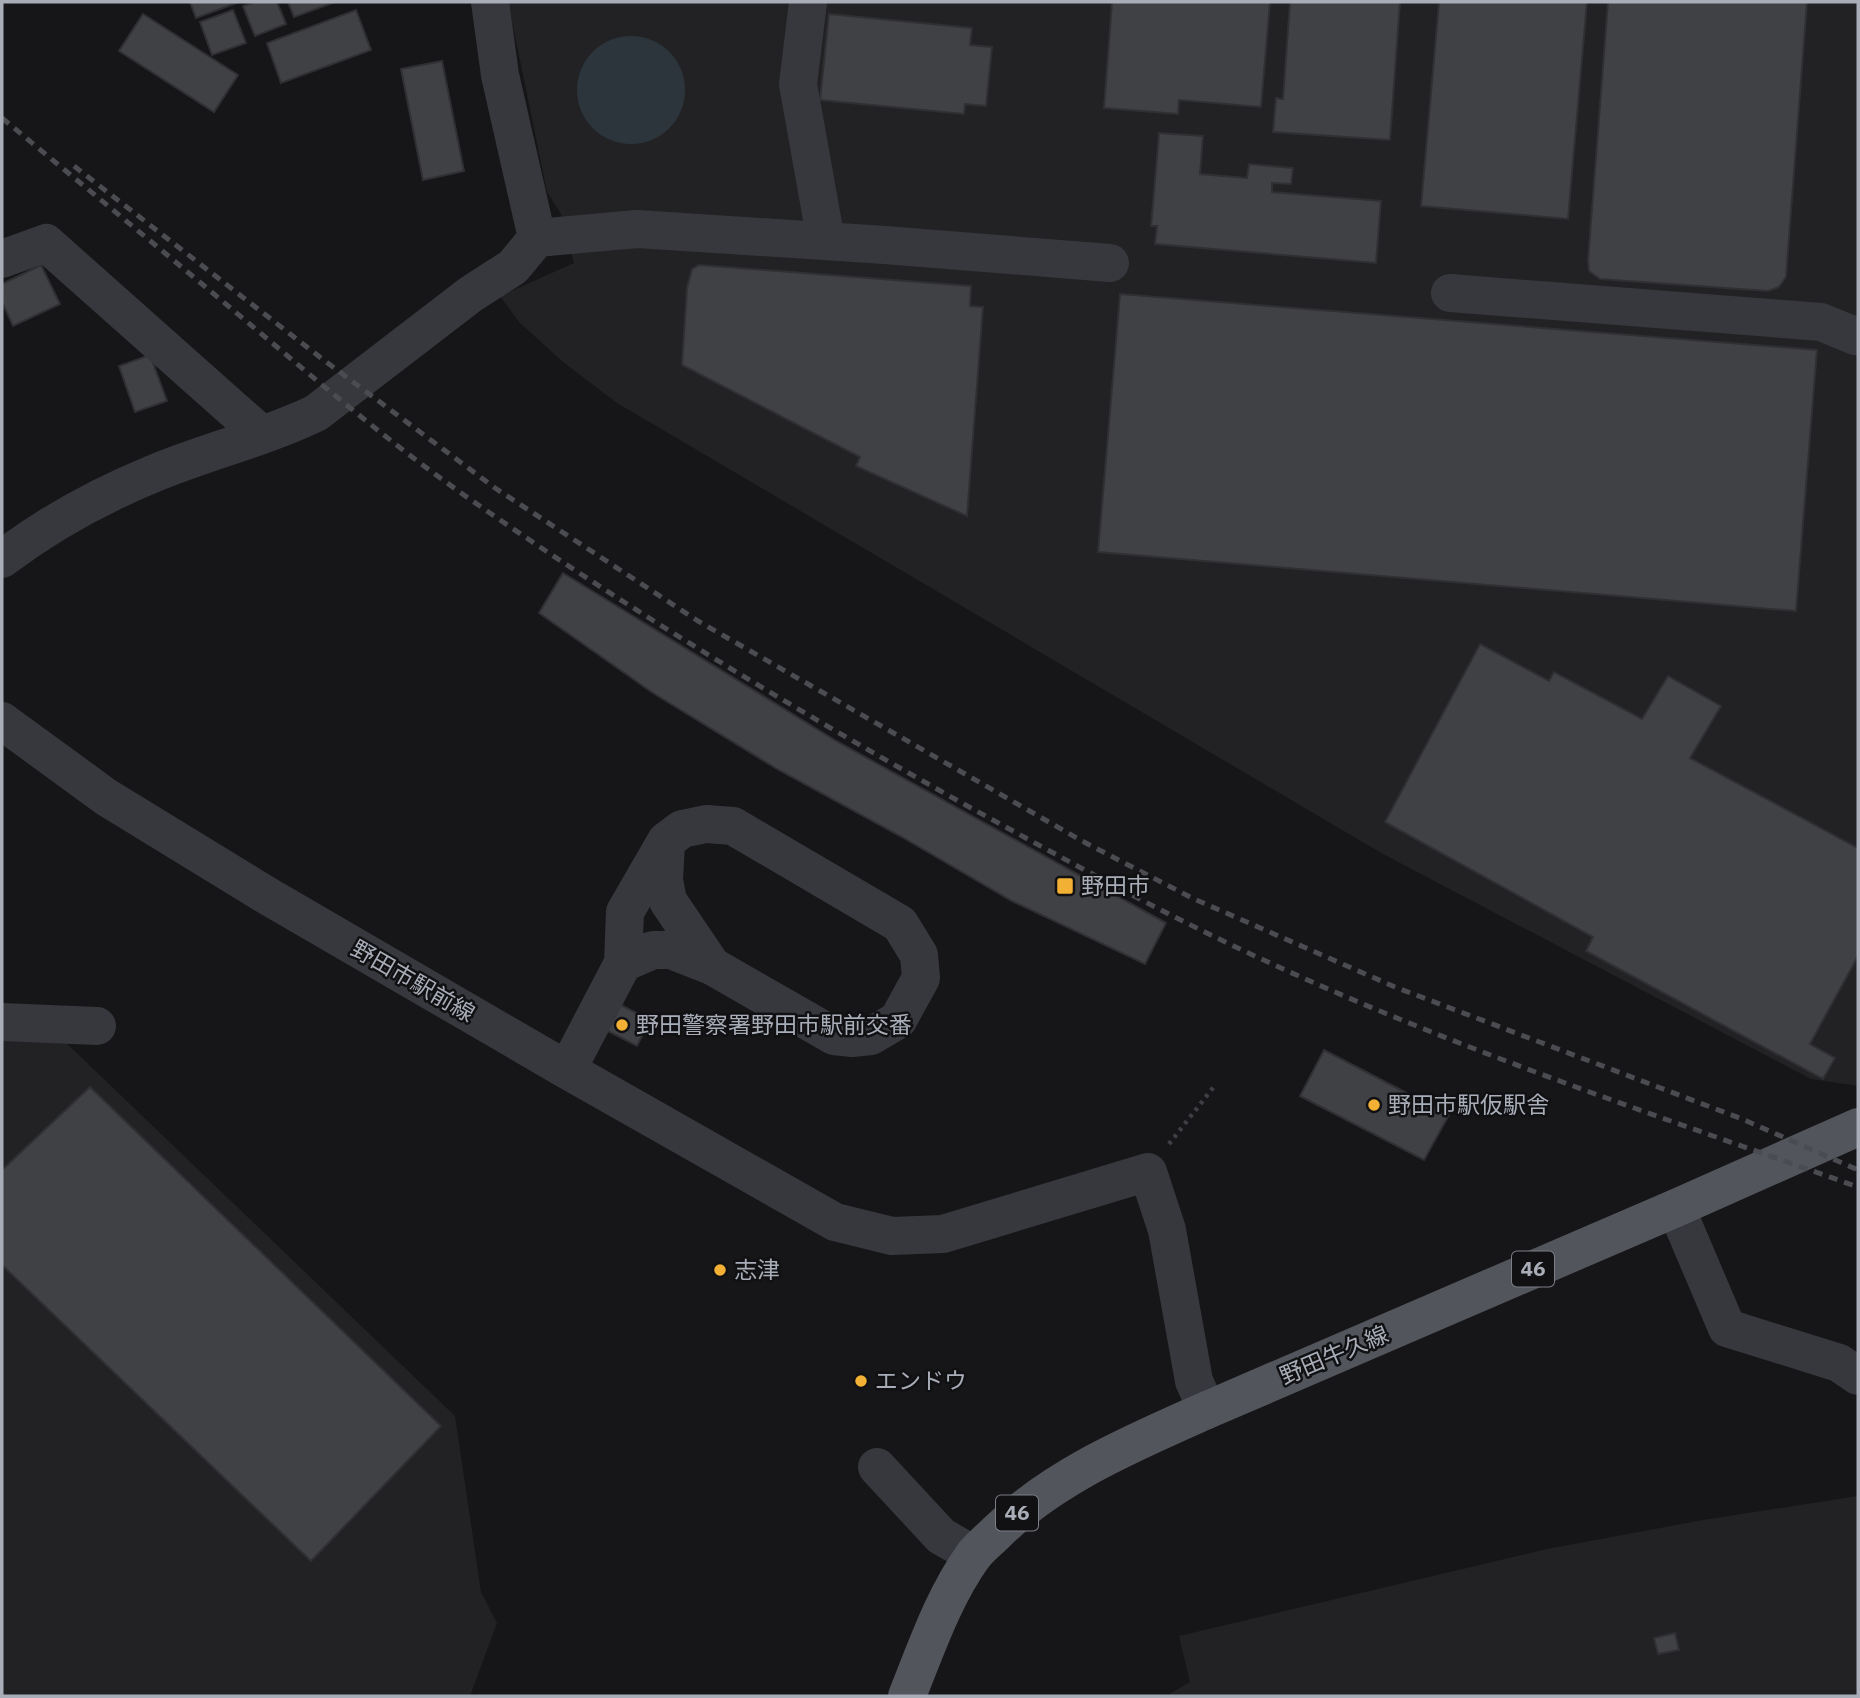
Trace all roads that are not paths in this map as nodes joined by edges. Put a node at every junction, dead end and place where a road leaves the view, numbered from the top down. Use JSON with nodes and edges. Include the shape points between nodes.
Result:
{"nodes":[{"id":1,"x":490,"y":2,"type":"edge"},
{"id":2,"x":808,"y":2,"type":"edge"},
{"id":3,"x":537,"y":239,"type":"junction"},
{"id":4,"x":827,"y":241,"type":"junction"},
{"id":5,"x":2,"y":259,"type":"edge"},
{"id":6,"x":1110,"y":263,"type":"dead end"},
{"id":7,"x":1450,"y":293,"type":"dead end"},
{"id":8,"x":1857,"y":338,"type":"edge"},
{"id":9,"x":261,"y":434,"type":"junction"},
{"id":10,"x":2,"y":559,"type":"edge"},
{"id":11,"x":2,"y":721,"type":"edge"},
{"id":12,"x":666,"y":841,"type":"junction"},
{"id":13,"x":623,"y":963,"type":"junction"},
{"id":14,"x":712,"y":966,"type":"junction"},
{"id":15,"x":2,"y":1022,"type":"edge"},
{"id":16,"x":97,"y":1026,"type":"dead end"},
{"id":17,"x":567,"y":1070,"type":"junction"},
{"id":18,"x":1858,"y":1126,"type":"edge"},
{"id":19,"x":1676,"y":1208,"type":"junction"},
{"id":20,"x":1858,"y":1376,"type":"edge"},
{"id":21,"x":1207,"y":1410,"type":"junction"},
{"id":22,"x":877,"y":1467,"type":"dead end"},
{"id":23,"x":974,"y":1555,"type":"junction"},
{"id":24,"x":907,"y":1696,"type":"edge"}],
"edges":[{"from":1,"to":3,"type":"street","via":[[500,75]]},
{"from":2,"to":4,"type":"street","via":[[798,85]]},
{"from":3,"to":4,"type":"street","via":[[637,229]]},
{"from":3,"to":9,"type":"street","via":[[513,267],[316,413]]},
{"from":4,"to":6,"type":"street"},
{"from":5,"to":9,"type":"street","via":[[46,243]]},
{"from":7,"to":8,"type":"street","via":[[1821,322]]},
{"from":9,"to":10,"type":"street","via":[[154,473],[36,533]]},
{"from":11,"to":17,"type":"street","name":"野田市駅前線","via":[[106,797]]},
{"from":12,"to":13,"type":"street","via":[[625,912]]},
{"from":12,"to":14,"type":"street","via":[[668,901]]},
{"from":12,"to":14,"type":"street","via":[[682,829],[706,824],[733,827],[900,924],[919,955],[921,978],[898,1020],[871,1037],[852,1038],[834,1036]]},
{"from":13,"to":14,"type":"street","via":[[653,950],[671,950]]},
{"from":13,"to":17,"type":"street"},
{"from":15,"to":16,"type":"street"},
{"from":17,"to":21,"type":"street","name":"野田市駅前線","via":[[835,1222],[892,1236],[943,1234],[1148,1172],[1167,1230],[1194,1381]]},
{"from":18,"to":19,"type":"main road","name":"野田牛久線","number":"46"},
{"from":19,"to":20,"type":"street","via":[[1727,1328],[1839,1363]]},
{"from":19,"to":21,"type":"main road","name":"野田牛久線","number":"46"},
{"from":21,"to":23,"type":"main road","name":"野田牛久線","number":"46","via":[[1070,1476],[1016,1513]]},
{"from":22,"to":23,"type":"street","via":[[941,1536]]},
{"from":23,"to":24,"type":"main road","name":"野田牛久線","number":"46","via":[[947,1600]]}]}
